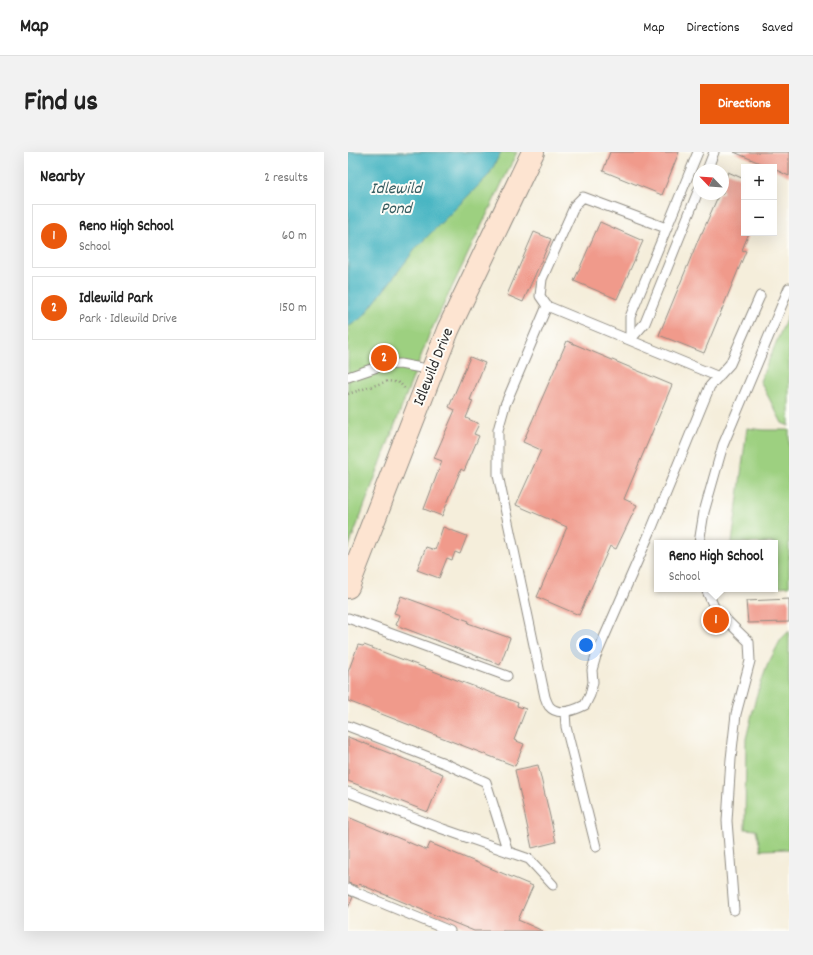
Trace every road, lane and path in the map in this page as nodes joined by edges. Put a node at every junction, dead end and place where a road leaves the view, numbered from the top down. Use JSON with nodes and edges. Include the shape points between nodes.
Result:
{"nodes":[{"id":1,"x":533,"y":152,"type":"edge"},
{"id":2,"x":698,"y":152,"type":"edge"},
{"id":3,"x":714,"y":152,"type":"edge"},
{"id":4,"x":709,"y":164,"type":"edge"},
{"id":5,"x":695,"y":200,"type":"edge"},
{"id":6,"x":666,"y":228,"type":"junction"},
{"id":7,"x":789,"y":288,"type":"edge"},
{"id":8,"x":760,"y":296,"type":"dead end"},
{"id":9,"x":547,"y":306,"type":"junction"},
{"id":10,"x":630,"y":340,"type":"junction"},
{"id":11,"x":432,"y":370,"type":"junction"},
{"id":12,"x":348,"y":377,"type":"edge"},
{"id":13,"x":719,"y":377,"type":"junction"},
{"id":14,"x":348,"y":394,"type":"edge"},
{"id":15,"x":404,"y":394,"type":"dead end"},
{"id":16,"x":699,"y":540,"type":"edge"},
{"id":17,"x":348,"y":587,"type":"edge"},
{"id":18,"x":707,"y":592,"type":"edge"},
{"id":19,"x":348,"y":618,"type":"edge"},
{"id":20,"x":507,"y":676,"type":"dead end"},
{"id":21,"x":565,"y":712,"type":"junction"},
{"id":22,"x":348,"y":726,"type":"edge"},
{"id":23,"x":348,"y":792,"type":"edge"},
{"id":24,"x":596,"y":847,"type":"dead end"},
{"id":25,"x":508,"y":852,"type":"junction"},
{"id":26,"x":553,"y":885,"type":"dead end"},
{"id":27,"x":348,"y":889,"type":"edge"},
{"id":28,"x":734,"y":910,"type":"dead end"},
{"id":29,"x":450,"y":931,"type":"edge"}],
"edges":[{"from":1,"to":11,"type":"street","name":"Idlewild Drive","via":[[460,304]]},
{"from":2,"to":6,"type":"lane"},
{"from":3,"to":4,"type":"lane"},
{"from":5,"to":10,"type":"lane","via":[[645,323]]},
{"from":6,"to":9,"type":"lane","via":[[583,198],[575,205],[542,279],[540,296]]},
{"from":6,"to":10,"type":"lane","via":[[630,317]]},
{"from":7,"to":16,"type":"lane","via":[[723,445],[704,512]]},
{"from":8,"to":13,"type":"lane","via":[[730,364]]},
{"from":9,"to":10,"type":"lane"},
{"from":9,"to":21,"type":"lane","via":[[505,405],[498,430],[498,475],[545,697],[550,707]]},
{"from":10,"to":13,"type":"lane"},
{"from":11,"to":12,"type":"lane","via":[[400,364],[383,365]]},
{"from":11,"to":17,"type":"street","name":"Idlewild Drive"},
{"from":13,"to":21,"type":"lane","via":[[710,386],[596,656],[590,695],[585,705],[574,711]]},
{"from":14,"to":15,"type":"path","via":[[388,381],[400,383],[404,388]]},
{"from":18,"to":28,"type":"lane","via":[[715,609],[749,642],[750,661],[736,714],[731,759],[728,814]]},
{"from":19,"to":20,"type":"lane"},
{"from":21,"to":24,"type":"lane","via":[[566,727]]},
{"from":22,"to":25,"type":"lane","via":[[486,782]]},
{"from":23,"to":25,"type":"lane"},
{"from":25,"to":26,"type":"lane","via":[[529,859]]},
{"from":27,"to":29,"type":"lane"}]}
